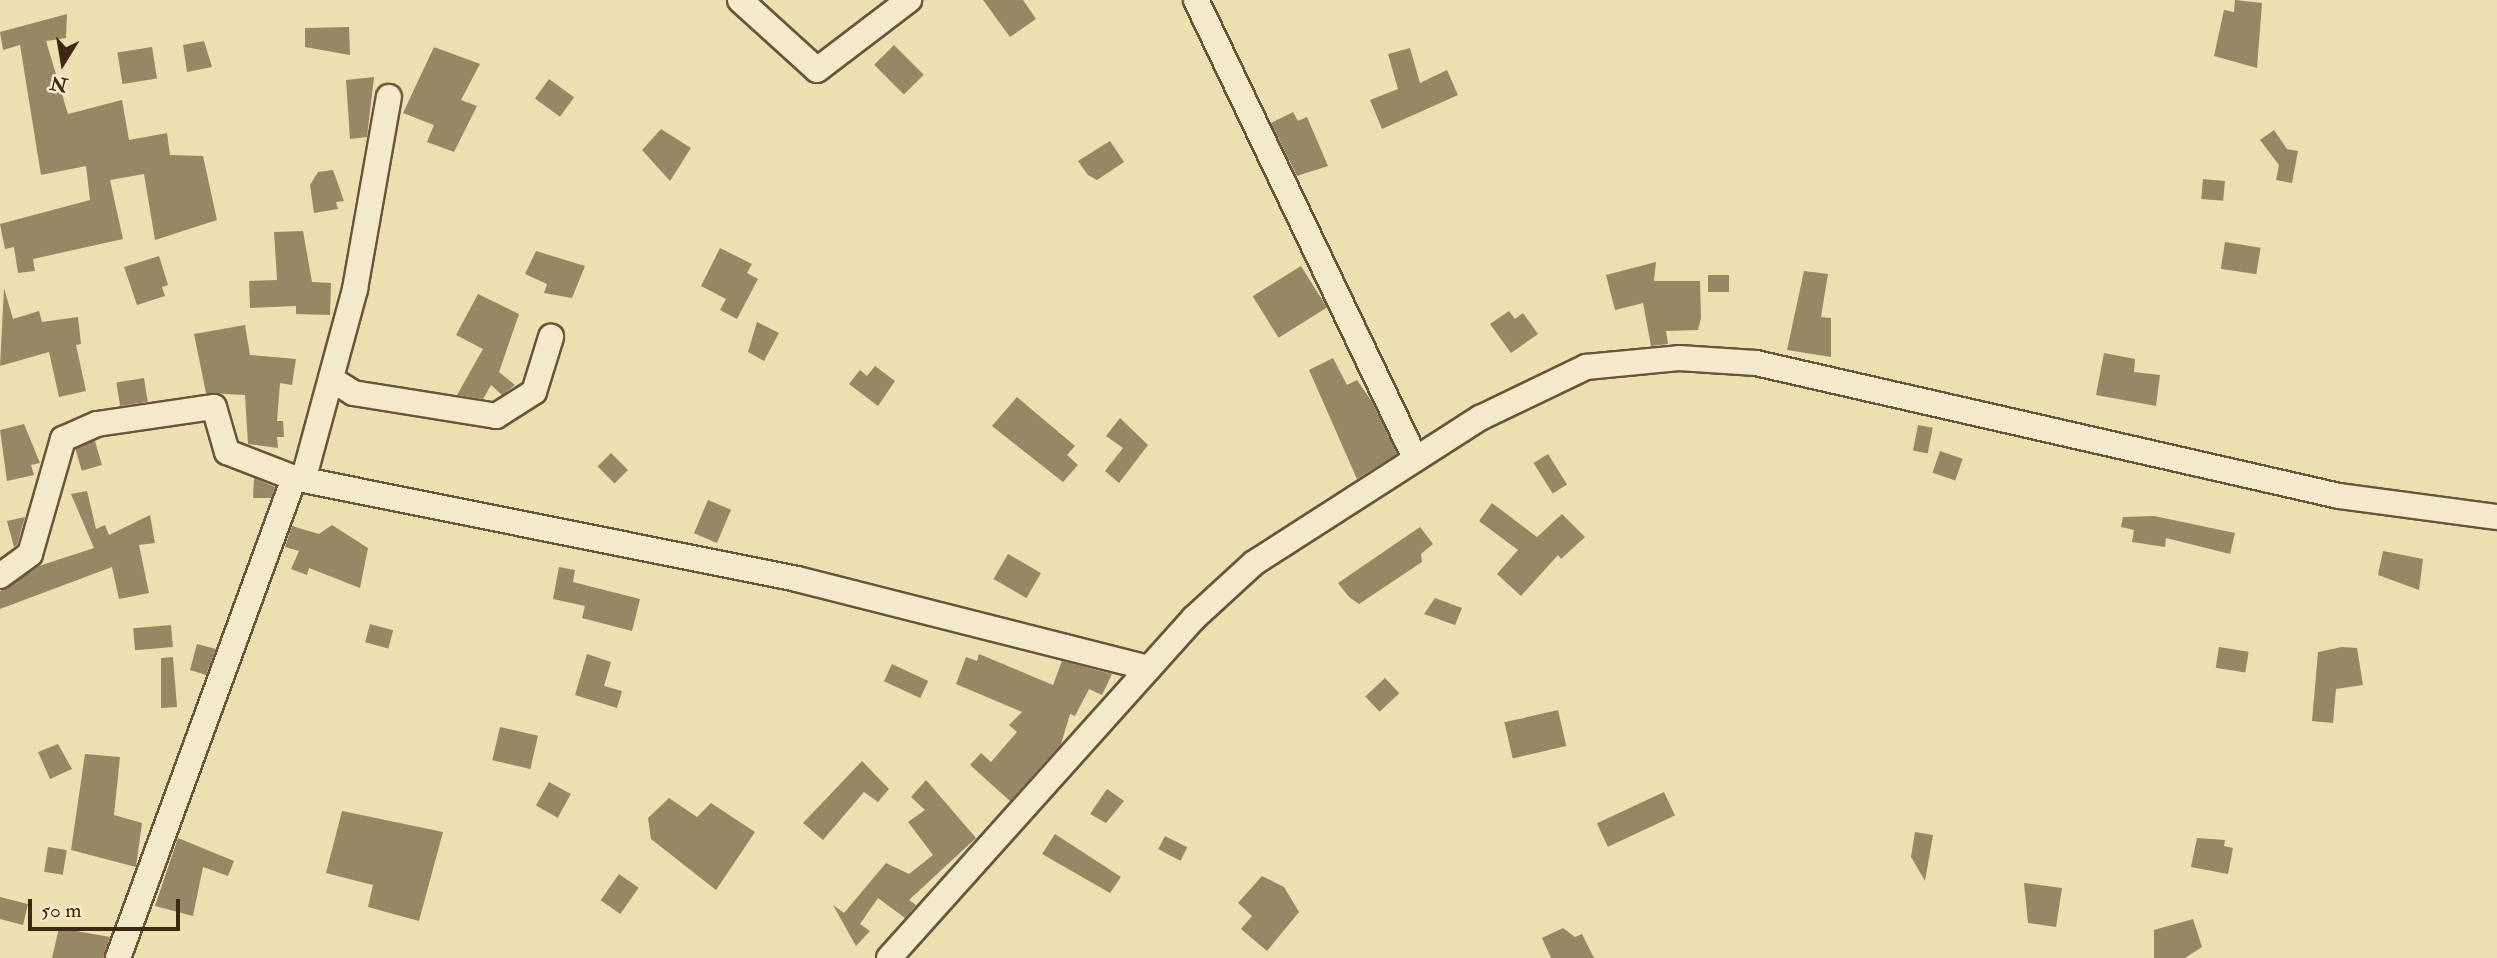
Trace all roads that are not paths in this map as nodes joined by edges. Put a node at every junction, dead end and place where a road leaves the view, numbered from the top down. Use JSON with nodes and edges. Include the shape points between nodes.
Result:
{"nodes":[{"id":1,"x":740,"y":0,"type":"edge"},
{"id":2,"x":909,"y":0,"type":"edge"},
{"id":3,"x":1196,"y":0,"type":"edge"},
{"id":4,"x":389,"y":97,"type":"dead end"},
{"id":5,"x":551,"y":337,"type":"dead end"},
{"id":6,"x":331,"y":379,"type":"junction"},
{"id":7,"x":1415,"y":458,"type":"junction"},
{"id":8,"x":299,"y":477,"type":"junction"},
{"id":9,"x":2497,"y":517,"type":"edge"},
{"id":10,"x":0,"y":576,"type":"edge"},
{"id":11,"x":1149,"y":668,"type":"junction"},
{"id":12,"x":118,"y":958,"type":"edge"},
{"id":13,"x":889,"y":958,"type":"edge"}],
"edges":[{"from":1,"to":2,"type":"street","via":[[817,70]]},
{"from":3,"to":7,"type":"street"},
{"from":4,"to":6,"type":"street","via":[[355,289]]},
{"from":5,"to":6,"type":"street","via":[[534,392],[496,416],[353,393]]},
{"from":6,"to":8,"type":"street"},
{"from":7,"to":9,"type":"street","via":[[1480,418],[1586,367],[1679,359],[1756,363],[2339,496]]},
{"from":7,"to":11,"type":"street","via":[[1254,563]]},
{"from":8,"to":10,"type":"street","via":[[227,452],[214,407],[97,424],[63,439],[30,554]]},
{"from":8,"to":11,"type":"street","via":[[797,579]]},
{"from":8,"to":12,"type":"street"},
{"from":11,"to":13,"type":"street"}]}
